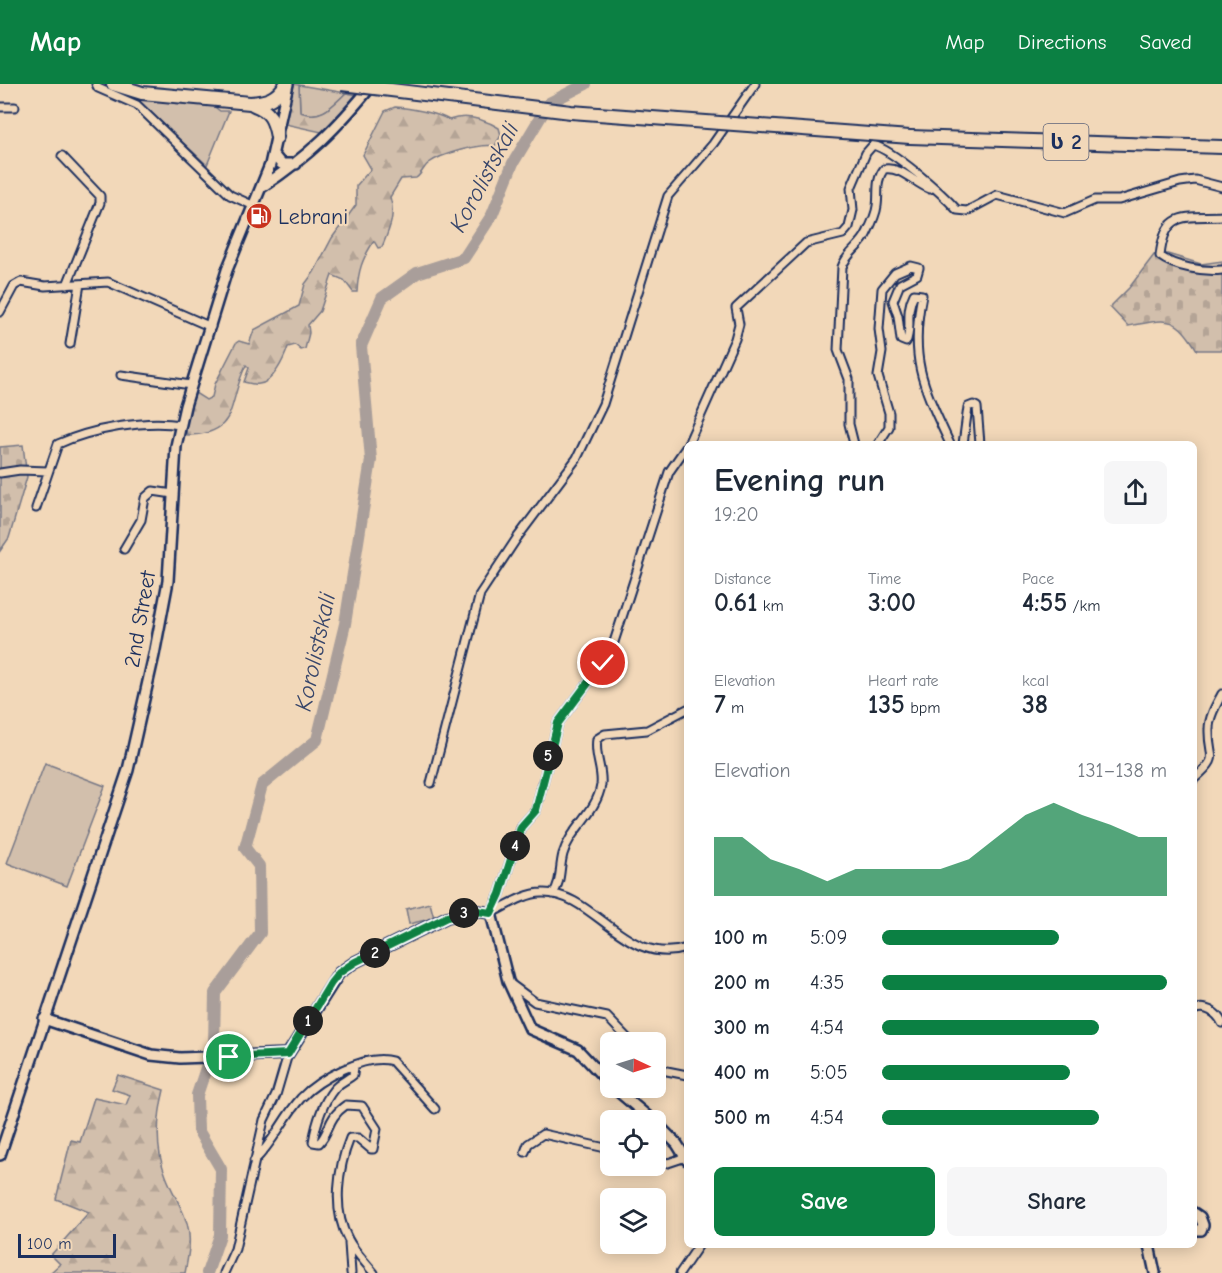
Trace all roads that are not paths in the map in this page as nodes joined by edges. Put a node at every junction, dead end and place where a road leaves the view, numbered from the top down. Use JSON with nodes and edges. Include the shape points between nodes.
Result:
{"nodes":[{"id":1,"x":96,"y":84,"type":"edge"},
{"id":2,"x":113,"y":84,"type":"edge"},
{"id":3,"x":287,"y":84,"type":"edge"},
{"id":4,"x":342,"y":84,"type":"edge"},
{"id":5,"x":373,"y":84,"type":"edge"},
{"id":6,"x":755,"y":84,"type":"edge"},
{"id":7,"x":250,"y":103,"type":"junction"},
{"id":8,"x":0,"y":107,"type":"edge"},
{"id":9,"x":15,"y":107,"type":"dead end"},
{"id":10,"x":277,"y":137,"type":"junction"},
{"id":11,"x":1222,"y":147,"type":"edge"},
{"id":12,"x":273,"y":154,"type":"junction"},
{"id":13,"x":62,"y":156,"type":"dead end"},
{"id":14,"x":297,"y":164,"type":"junction"},
{"id":15,"x":261,"y":187,"type":"junction"},
{"id":16,"x":1222,"y":187,"type":"edge"},
{"id":17,"x":935,"y":190,"type":"junction"},
{"id":18,"x":252,"y":205,"type":"junction"},
{"id":19,"x":1222,"y":216,"type":"edge"},
{"id":20,"x":1222,"y":270,"type":"edge"},
{"id":21,"x":80,"y":284,"type":"junction"},
{"id":22,"x":67,"y":285,"type":"junction"},
{"id":23,"x":0,"y":312,"type":"edge"},
{"id":24,"x":211,"y":327,"type":"junction"},
{"id":25,"x":70,"y":344,"type":"dead end"},
{"id":26,"x":121,"y":375,"type":"dead end"},
{"id":27,"x":191,"y":385,"type":"junction"},
{"id":28,"x":181,"y":425,"type":"junction"},
{"id":29,"x":689,"y":441,"type":"edge"},
{"id":30,"x":853,"y":441,"type":"edge"},
{"id":31,"x":880,"y":441,"type":"edge"},
{"id":32,"x":949,"y":441,"type":"edge"},
{"id":33,"x":963,"y":441,"type":"edge"},
{"id":34,"x":980,"y":441,"type":"edge"},
{"id":35,"x":684,"y":450,"type":"edge"},
{"id":36,"x":48,"y":471,"type":"junction"},
{"id":37,"x":0,"y":473,"type":"edge"},
{"id":38,"x":173,"y":494,"type":"junction"},
{"id":39,"x":36,"y":508,"type":"dead end"},
{"id":40,"x":124,"y":549,"type":"dead end"},
{"id":41,"x":1222,"y":694,"type":"edge"},
{"id":42,"x":684,"y":711,"type":"edge"},
{"id":43,"x":1197,"y":777,"type":"edge"},
{"id":44,"x":431,"y":783,"type":"dead end"},
{"id":45,"x":553,"y":894,"type":"junction"},
{"id":46,"x":491,"y":913,"type":"junction"},
{"id":47,"x":684,"y":948,"type":"edge"},
{"id":48,"x":508,"y":981,"type":"junction"},
{"id":49,"x":1197,"y":1010,"type":"edge"},
{"id":50,"x":44,"y":1019,"type":"junction"},
{"id":51,"x":1222,"y":1023,"type":"edge"},
{"id":52,"x":621,"y":1032,"type":"edge"},
{"id":53,"x":288,"y":1054,"type":"junction"},
{"id":54,"x":354,"y":1066,"type":"junction"},
{"id":55,"x":666,"y":1071,"type":"edge"},
{"id":56,"x":600,"y":1073,"type":"edge"},
{"id":57,"x":684,"y":1074,"type":"edge"},
{"id":58,"x":626,"y":1098,"type":"edge"},
{"id":59,"x":435,"y":1109,"type":"dead end"},
{"id":60,"x":640,"y":1110,"type":"edge"},
{"id":61,"x":666,"y":1136,"type":"edge"},
{"id":62,"x":600,"y":1147,"type":"edge"},
{"id":63,"x":525,"y":1152,"type":"dead end"},
{"id":64,"x":0,"y":1155,"type":"edge"},
{"id":65,"x":684,"y":1156,"type":"edge"},
{"id":66,"x":684,"y":1159,"type":"edge"},
{"id":67,"x":254,"y":1161,"type":"junction"},
{"id":68,"x":666,"y":1162,"type":"edge"},
{"id":69,"x":1197,"y":1215,"type":"edge"},
{"id":70,"x":1197,"y":1230,"type":"edge"},
{"id":71,"x":350,"y":1243,"type":"junction"},
{"id":72,"x":697,"y":1248,"type":"edge"},
{"id":73,"x":1150,"y":1248,"type":"edge"},
{"id":74,"x":224,"y":1273,"type":"edge"},
{"id":75,"x":351,"y":1273,"type":"edge"},
{"id":76,"x":374,"y":1273,"type":"edge"},
{"id":77,"x":680,"y":1273,"type":"edge"},
{"id":78,"x":1155,"y":1273,"type":"edge"}],
"edges":[{"from":1,"to":18,"type":"street","via":[[136,105],[230,195]]},
{"from":2,"to":7,"type":"highway","via":[[142,93]]},
{"from":3,"to":7,"type":"highway","via":[[266,102]]},
{"from":3,"to":10,"type":"street","name":"2nd Street"},
{"from":4,"to":11,"type":"highway","number":"ს 2","bridge":true,"via":[[571,112],[910,137]]},
{"from":5,"to":14,"type":"street","via":[[328,137]]},
{"from":6,"to":44,"type":"street","via":[[713,144],[668,196],[603,404],[577,458],[480,594]]},
{"from":7,"to":10,"type":"highway","via":[[266,109],[274,121]]},
{"from":8,"to":9,"type":"street"},
{"from":10,"to":12,"type":"street","name":"2nd Street"},
{"from":12,"to":14,"type":"street","via":[[281,164]]},
{"from":12,"to":15,"type":"street","name":"2nd Street"},
{"from":13,"to":22,"type":"street","via":[[100,196]]},
{"from":14,"to":15,"type":"street"},
{"from":15,"to":18,"type":"street","name":"2nd Street"},
{"from":16,"to":17,"type":"street","via":[[1195,180],[1180,182],[1119,200],[1095,200],[1065,213],[997,195],[968,211],[957,210]]},
{"from":17,"to":29,"type":"street","via":[[882,147],[873,145],[852,188],[854,210],[849,227],[843,234],[806,243],[736,308],[739,324],[735,339]]},
{"from":17,"to":30,"type":"street","via":[[917,184],[898,170],[884,169],[877,180],[877,206],[868,232],[842,267],[838,350],[849,379],[849,424]]},
{"from":18,"to":24,"type":"street","name":"2nd Street"},
{"from":19,"to":20,"type":"street","via":[[1176,219],[1166,228],[1160,256],[1206,271]]},
{"from":21,"to":22,"type":"street"},
{"from":21,"to":24,"type":"street","via":[[108,282]]},
{"from":21,"to":25,"type":"street"},
{"from":22,"to":23,"type":"street","via":[[21,282],[14,286]]},
{"from":24,"to":27,"type":"street","name":"2nd Street"},
{"from":26,"to":27,"type":"street"},
{"from":27,"to":28,"type":"street","name":"2nd Street"},
{"from":28,"to":36,"type":"street","via":[[145,422],[71,438],[58,444]]},
{"from":28,"to":38,"type":"street","name":"2nd Street"},
{"from":31,"to":32,"type":"street","via":[[889,427],[889,412],[878,376],[882,289],[895,273],[911,266],[919,268],[917,275],[900,284],[893,301],[901,340],[906,342],[909,336],[907,306],[914,294],[922,295],[915,329],[921,381]]},
{"from":33,"to":34,"type":"street","via":[[965,417],[968,407],[973,405],[977,407]]},
{"from":35,"to":46,"type":"street","via":[[669,472],[614,642],[558,723],[536,810],[521,827]]},
{"from":36,"to":37,"type":"street"},
{"from":36,"to":39,"type":"street"},
{"from":38,"to":40,"type":"street","via":[[153,491],[145,498],[141,520]]},
{"from":38,"to":50,"type":"street","name":"2nd Street","via":[[168,581],[128,770]]},
{"from":41,"to":43,"type":"street","via":[[1209,720],[1213,759]]},
{"from":42,"to":45,"type":"street","via":[[647,730],[605,734],[597,739],[595,752],[601,786],[563,854],[561,881]]},
{"from":45,"to":46,"type":"street","via":[[536,894]]},
{"from":45,"to":47,"type":"street","via":[[599,917],[628,941],[666,951]]},
{"from":46,"to":48,"type":"street"},
{"from":46,"to":53,"type":"street","via":[[477,911],[447,917],[347,967],[331,983]]},
{"from":48,"to":52,"type":"street","via":[[535,1002],[607,1017]]},
{"from":48,"to":56,"type":"street","via":[[530,1029],[578,1050]]},
{"from":49,"to":51,"type":"street","via":[[1216,1014]]},
{"from":50,"to":53,"type":"street","via":[[151,1055],[180,1059]]},
{"from":50,"to":64,"type":"street","name":"2nd Street"},
{"from":53,"to":67,"type":"street"},
{"from":54,"to":59,"type":"street","via":[[382,1058],[392,1061]]},
{"from":54,"to":67,"type":"street","via":[[319,1084],[301,1099],[269,1147]]},
{"from":54,"to":71,"type":"street","via":[[353,1075],[335,1088],[325,1104],[313,1142],[322,1141],[328,1123],[346,1105],[362,1106],[377,1129],[373,1149],[352,1136],[344,1154],[340,1211]]},
{"from":55,"to":57,"type":"street"},
{"from":58,"to":60,"type":"street"},
{"from":61,"to":65,"type":"street"},
{"from":62,"to":63,"type":"street","via":[[543,1134],[528,1144]]},
{"from":66,"to":68,"type":"street"},
{"from":67,"to":74,"type":"street","via":[[235,1249]]},
{"from":69,"to":70,"type":"street","via":[[1203,1225]]},
{"from":71,"to":75,"type":"street"},
{"from":71,"to":76,"type":"street"},
{"from":72,"to":77,"type":"street"},
{"from":73,"to":78,"type":"street"}]}
